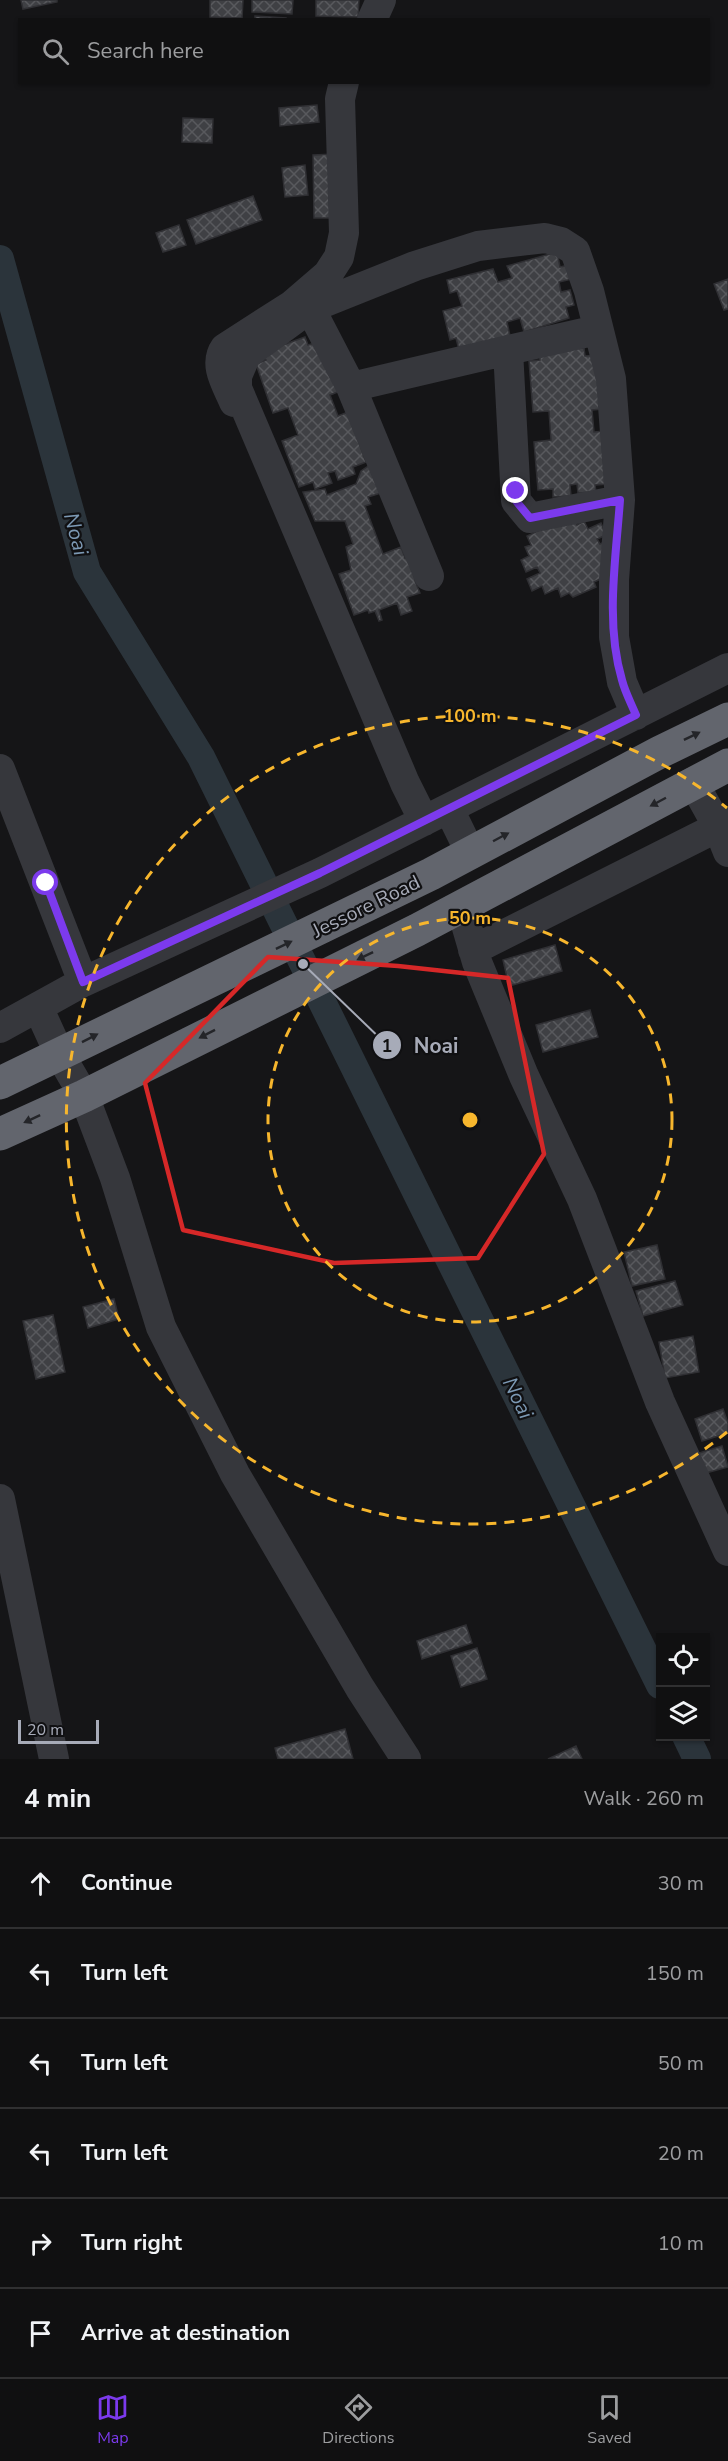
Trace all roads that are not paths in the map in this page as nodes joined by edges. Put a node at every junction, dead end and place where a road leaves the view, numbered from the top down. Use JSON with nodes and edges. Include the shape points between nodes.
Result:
{"nodes":[{"id":1,"x":381,"y":0,"type":"edge"},
{"id":2,"x":373,"y":18,"type":"edge"},
{"id":3,"x":344,"y":84,"type":"edge"},
{"id":4,"x":310,"y":308,"type":"junction"},
{"id":5,"x":597,"y":330,"type":"junction"},
{"id":6,"x":508,"y":350,"type":"junction"},
{"id":7,"x":351,"y":387,"type":"junction"},
{"id":8,"x":620,"y":500,"type":"junction"},
{"id":9,"x":429,"y":576,"type":"dead end"},
{"id":10,"x":728,"y":668,"type":"edge"},
{"id":11,"x":636,"y":715,"type":"junction"},
{"id":12,"x":728,"y":719,"type":"edge"},
{"id":13,"x":728,"y":765,"type":"edge"},
{"id":14,"x":0,"y":770,"type":"edge"},
{"id":15,"x":693,"y":782,"type":"junction"},
{"id":16,"x":428,"y":819,"type":"junction"},
{"id":17,"x":725,"y":834,"type":"edge"},
{"id":18,"x":471,"y":854,"type":"junction"},
{"id":19,"x":460,"y":908,"type":"junction"},
{"id":20,"x":473,"y":950,"type":"junction"},
{"id":21,"x":83,"y":982,"type":"junction"},
{"id":22,"x":38,"y":1007,"type":"junction"},
{"id":23,"x":0,"y":1028,"type":"edge"},
{"id":24,"x":60,"y":1053,"type":"junction"},
{"id":25,"x":0,"y":1083,"type":"edge"},
{"id":26,"x":84,"y":1095,"type":"junction"},
{"id":27,"x":0,"y":1134,"type":"edge"},
{"id":28,"x":0,"y":1499,"type":"edge"},
{"id":29,"x":728,"y":1551,"type":"edge"},
{"id":30,"x":54,"y":1759,"type":"edge"},
{"id":31,"x":406,"y":1759,"type":"edge"}],
"edges":[{"from":1,"to":2,"type":"street"},
{"from":3,"to":16,"type":"street","via":[[340,99],[344,233],[339,257],[328,274],[292,305],[225,348],[219,366],[389,785],[406,810]]},
{"from":4,"to":5,"type":"street","via":[[415,266],[478,246],[545,238],[575,251]]},
{"from":4,"to":7,"type":"street"},
{"from":4,"to":16,"type":"street","via":[[246,355],[237,376],[237,388],[400,772]]},
{"from":5,"to":6,"type":"street"},
{"from":5,"to":8,"type":"street","via":[[612,379]]},
{"from":6,"to":7,"type":"street"},
{"from":6,"to":8,"type":"street","via":[[516,501],[522,510],[530,518]]},
{"from":7,"to":9,"type":"street"},
{"from":8,"to":11,"type":"street","via":[[614,637],[622,682]]},
{"from":10,"to":11,"type":"street"},
{"from":11,"to":16,"type":"street"},
{"from":18,"to":12,"type":"highway","name":"Jessore Road","one_way":true},
{"from":13,"to":15,"type":"highway"},
{"from":14,"to":21,"type":"street"},
{"from":15,"to":17,"type":"street"},
{"from":15,"to":19,"type":"highway","one_way":true},
{"from":16,"to":18,"type":"street"},
{"from":16,"to":21,"type":"street"},
{"from":17,"to":20,"type":"street"},
{"from":24,"to":18,"type":"highway","name":"Jessore Road","one_way":true},
{"from":19,"to":20,"type":"street"},
{"from":19,"to":26,"type":"highway","one_way":true},
{"from":20,"to":29,"type":"street","via":[[524,1076],[582,1199],[660,1402]]},
{"from":21,"to":22,"type":"street"},
{"from":22,"to":23,"type":"street"},
{"from":22,"to":24,"type":"street"},
{"from":24,"to":25,"type":"highway","name":"Jessore Road"},
{"from":24,"to":26,"type":"street"},
{"from":26,"to":27,"type":"highway","one_way":true},
{"from":26,"to":31,"type":"street","via":[[115,1178],[161,1327],[235,1474]]},
{"from":28,"to":30,"type":"street"}]}
